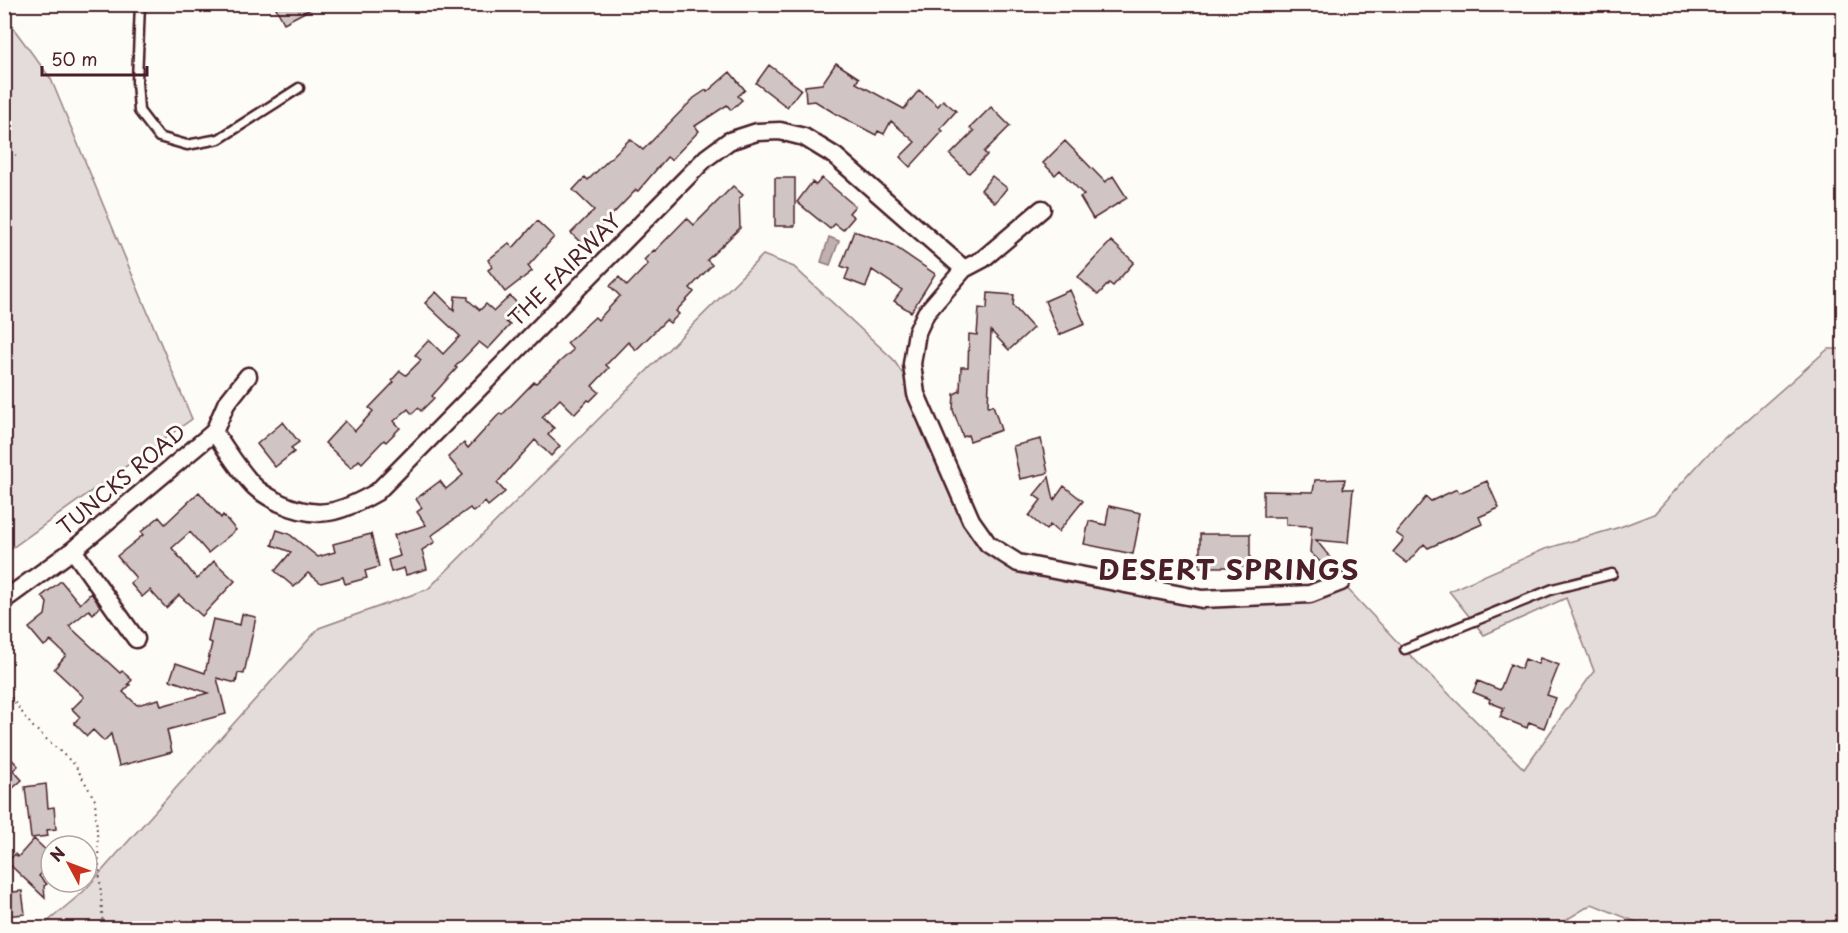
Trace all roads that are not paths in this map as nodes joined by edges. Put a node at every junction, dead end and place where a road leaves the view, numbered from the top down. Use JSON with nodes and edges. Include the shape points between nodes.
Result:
{"nodes":[{"id":1,"x":140,"y":4,"type":"edge"},
{"id":2,"x":299,"y":88,"type":"dead end"},
{"id":3,"x":1042,"y":209,"type":"dead end"},
{"id":4,"x":964,"y":269,"type":"junction"},
{"id":5,"x":248,"y":376,"type":"dead end"},
{"id":6,"x":214,"y":432,"type":"junction"},
{"id":7,"x":73,"y":550,"type":"junction"},
{"id":8,"x":1612,"y":574,"type":"dead end"},
{"id":9,"x":1341,"y":582,"type":"dead end"},
{"id":10,"x":4,"y":600,"type":"edge"},
{"id":11,"x":136,"y":639,"type":"dead end"},
{"id":12,"x":1405,"y":649,"type":"dead end"}],
"edges":[{"from":1,"to":2,"type":"lane","via":[[139,111],[159,137],[187,145],[219,139]]},
{"from":3,"to":4,"type":"street","via":[[983,259]]},
{"from":4,"to":6,"type":"street","name":"THE FAIRWAY","via":[[835,156],[804,137],[780,131],[756,132],[729,141],[706,158],[377,492],[352,506],[332,513],[312,513],[269,498],[254,487]]},
{"from":4,"to":9,"type":"street","via":[[926,313],[916,332],[912,364],[916,394],[971,520],[988,544],[1018,563],[1202,599],[1310,594]]},
{"from":5,"to":6,"type":"street","name":"TUNCKS ROAD","via":[[226,404]]},
{"from":6,"to":7,"type":"street","name":"TUNCKS ROAD"},
{"from":7,"to":10,"type":"street","name":"TUNCKS ROAD"},
{"from":7,"to":11,"type":"street"},
{"from":8,"to":12,"type":"lane","via":[[1553,589]]}]}
